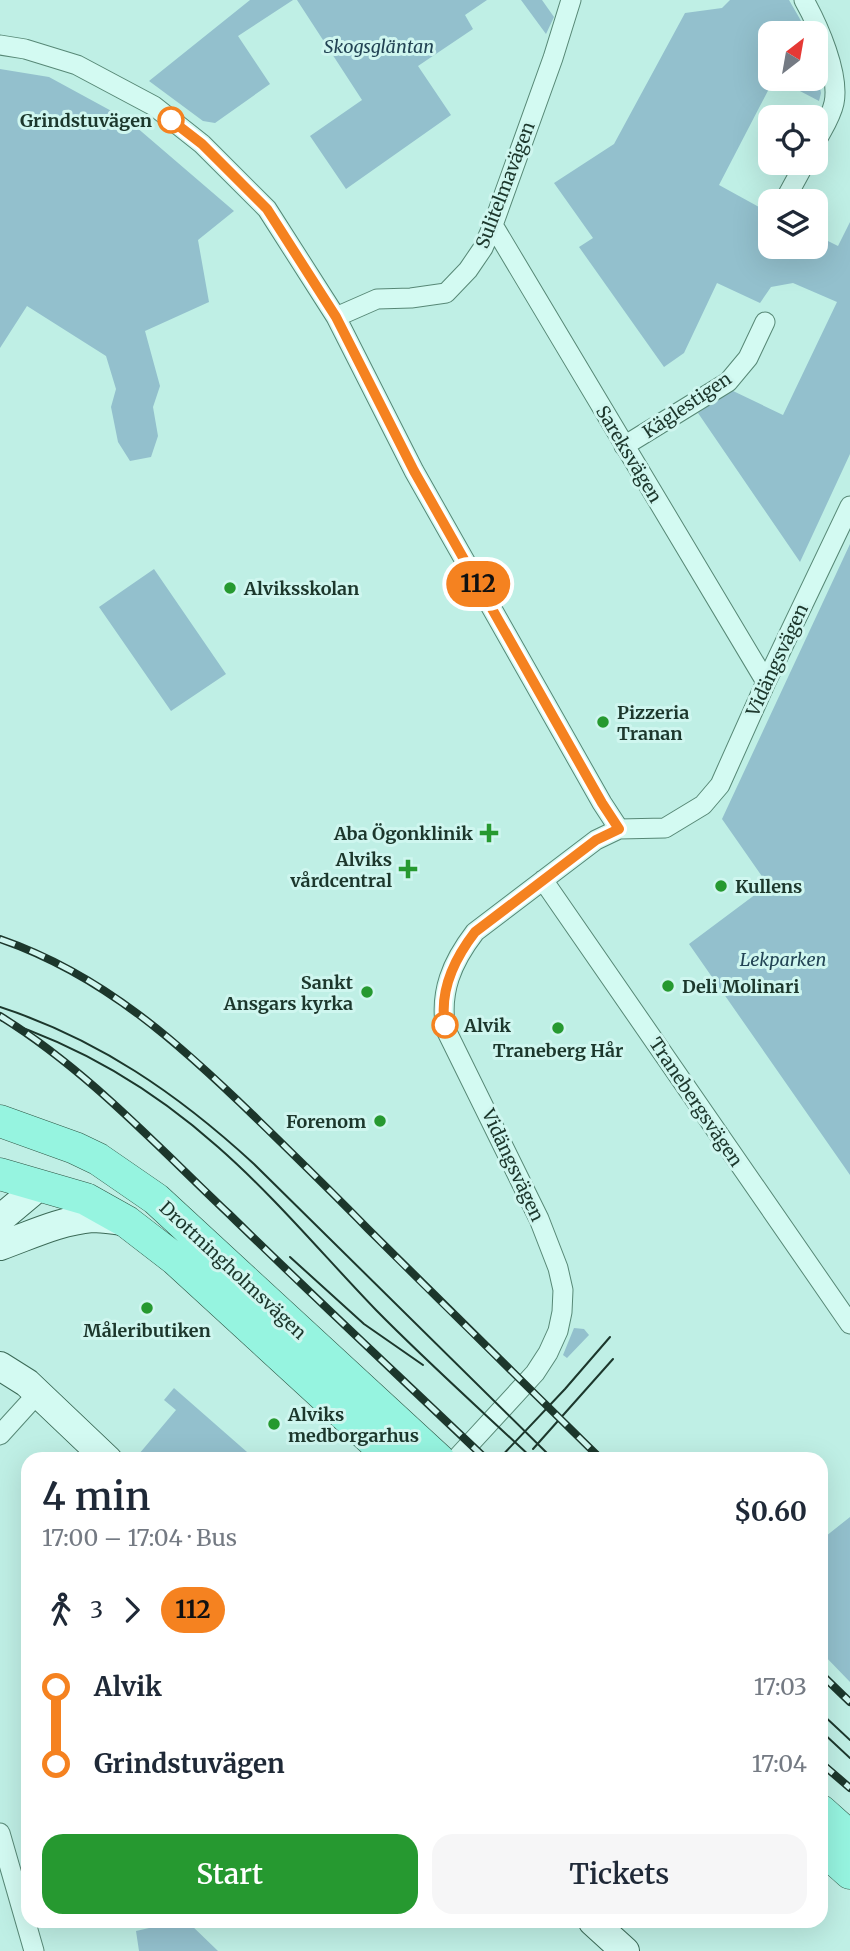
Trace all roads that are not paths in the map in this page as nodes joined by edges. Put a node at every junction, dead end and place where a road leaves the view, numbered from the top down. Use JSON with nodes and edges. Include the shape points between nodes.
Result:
{"nodes":[{"id":1,"x":571,"y":0,"type":"edge"},
{"id":2,"x":804,"y":0,"type":"edge"},
{"id":3,"x":0,"y":46,"type":"edge"},
{"id":4,"x":828,"y":118,"type":"edge"},
{"id":5,"x":493,"y":225,"type":"junction"},
{"id":6,"x":336,"y":317,"type":"junction"},
{"id":7,"x":765,"y":322,"type":"dead end"},
{"id":8,"x":624,"y":446,"type":"junction"},
{"id":9,"x":850,"y":506,"type":"edge"},
{"id":10,"x":765,"y":682,"type":"junction"},
{"id":11,"x":619,"y":829,"type":"junction"},
{"id":12,"x":543,"y":880,"type":"junction"},
{"id":13,"x":0,"y":1121,"type":"edge"},
{"id":14,"x":15,"y":1136,"type":"edge"},
{"id":15,"x":0,"y":1174,"type":"edge"},
{"id":16,"x":37,"y":1185,"type":"junction"},
{"id":17,"x":0,"y":1219,"type":"edge"},
{"id":18,"x":127,"y":1222,"type":"junction"},
{"id":19,"x":0,"y":1246,"type":"edge"},
{"id":20,"x":850,"y":1324,"type":"edge"},
{"id":21,"x":0,"y":1346,"type":"edge"},
{"id":22,"x":0,"y":1366,"type":"edge"},
{"id":23,"x":32,"y":1388,"type":"junction"},
{"id":24,"x":0,"y":1435,"type":"edge"},
{"id":25,"x":100,"y":1452,"type":"edge"},
{"id":26,"x":385,"y":1452,"type":"edge"},
{"id":27,"x":431,"y":1452,"type":"edge"},
{"id":28,"x":462,"y":1452,"type":"edge"},
{"id":29,"x":828,"y":1817,"type":"edge"},
{"id":30,"x":0,"y":1833,"type":"edge"},
{"id":31,"x":850,"y":1837,"type":"edge"},
{"id":32,"x":828,"y":1853,"type":"edge"},
{"id":33,"x":850,"y":1872,"type":"edge"},
{"id":34,"x":21,"y":1906,"type":"edge"},
{"id":35,"x":27,"y":1928,"type":"edge"},
{"id":36,"x":600,"y":1928,"type":"edge"},
{"id":37,"x":34,"y":1951,"type":"edge"},
{"id":38,"x":625,"y":1951,"type":"edge"}],
"edges":[{"from":1,"to":5,"type":"street","name":"Sulitelmavägen"},
{"from":2,"to":4,"type":"street","via":[[831,64],[835,99]]},
{"from":3,"to":6,"type":"street","via":[[77,65],[154,106],[202,144],[267,209]]},
{"from":5,"to":6,"type":"street","name":"Sulitelmavägen","via":[[468,270],[446,293],[377,299]]},
{"from":5,"to":8,"type":"street","name":"Sareksvägen"},
{"from":6,"to":11,"type":"street","via":[[419,480]]},
{"from":7,"to":8,"type":"street","name":"Käglestigen","via":[[748,358],[728,382]]},
{"from":8,"to":10,"type":"street","name":"Sareksvägen"},
{"from":9,"to":10,"type":"street","name":"Vidängsvägen"},
{"from":10,"to":11,"type":"street","name":"Vidängsvägen","via":[[720,785],[703,805],[666,828]]},
{"from":11,"to":12,"type":"street","name":"Vidängsvägen","via":[[596,840]]},
{"from":12,"to":20,"type":"street","name":"Tranebergsvägen"},
{"from":12,"to":28,"type":"street","name":"Vidängsvägen","via":[[475,932],[463,947],[445,991],[446,1030],[550,1244],[563,1290],[558,1331],[548,1353]]},
{"from":13,"to":14,"type":"main road","name":"Drottningholmsvägen"},
{"from":14,"to":16,"type":"main road","via":[[39,1162]]},
{"from":14,"to":27,"type":"main road","name":"Drottningholmsvägen","via":[[75,1148],[156,1199]]},
{"from":15,"to":16,"type":"main road","name":"Drottningholmsvägen"},
{"from":16,"to":17,"type":"street"},
{"from":16,"to":18,"type":"main road","name":"Drottningholmsvägen","via":[[86,1199]]},
{"from":18,"to":19,"type":"street","via":[[94,1218],[55,1224]]},
{"from":18,"to":26,"type":"main road","name":"Drottningholmsvägen","via":[[175,1259]]},
{"from":21,"to":23,"type":"street"},
{"from":22,"to":23,"type":"street"},
{"from":23,"to":24,"type":"street"},
{"from":23,"to":25,"type":"street"},
{"from":29,"to":31,"type":"main road"},
{"from":30,"to":34,"type":"street"},
{"from":32,"to":33,"type":"main road"},
{"from":35,"to":37,"type":"street"},
{"from":36,"to":38,"type":"street"}]}
